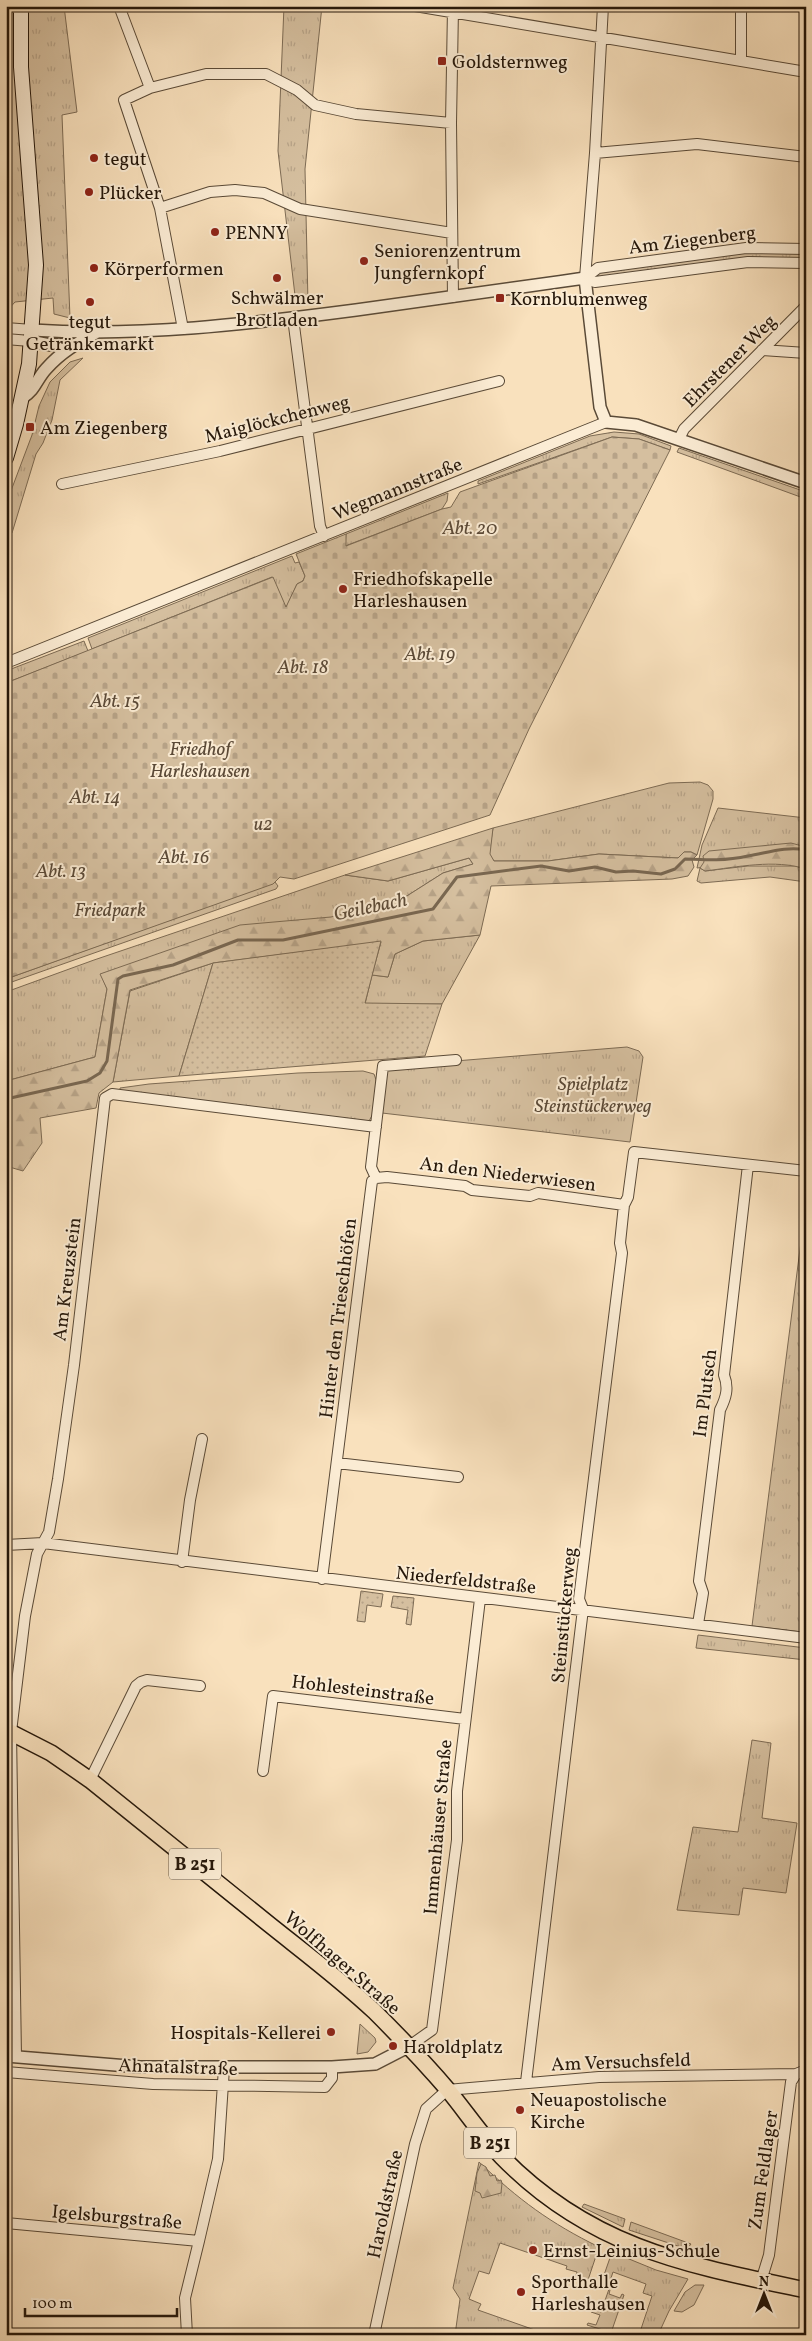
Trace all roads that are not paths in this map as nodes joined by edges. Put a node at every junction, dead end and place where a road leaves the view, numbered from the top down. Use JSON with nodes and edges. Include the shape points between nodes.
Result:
{"nodes":[{"id":1,"x":21,"y":6,"type":"edge"},
{"id":2,"x":119,"y":6,"type":"edge"},
{"id":3,"x":414,"y":6,"type":"edge"},
{"id":4,"x":602,"y":6,"type":"edge"},
{"id":5,"x":741,"y":6,"type":"edge"},
{"id":6,"x":453,"y":9,"type":"edge"},
{"id":7,"x":601,"y":36,"type":"junction"},
{"id":8,"x":741,"y":60,"type":"junction"},
{"id":9,"x":806,"y":72,"type":"edge"},
{"id":10,"x":150,"y":88,"type":"junction"},
{"id":11,"x":451,"y":123,"type":"junction"},
{"id":12,"x":595,"y":153,"type":"junction"},
{"id":13,"x":806,"y":158,"type":"edge"},
{"id":14,"x":160,"y":208,"type":"junction"},
{"id":15,"x":452,"y":233,"type":"junction"},
{"id":16,"x":806,"y":250,"type":"edge"},
{"id":17,"x":806,"y":263,"type":"edge"},
{"id":18,"x":586,"y":278,"type":"junction"},
{"id":19,"x":453,"y":297,"type":"junction"},
{"id":20,"x":806,"y":306,"type":"edge"},
{"id":21,"x":293,"y":318,"type":"junction"},
{"id":22,"x":6,"y":328,"type":"edge"},
{"id":23,"x":183,"y":329,"type":"junction"},
{"id":24,"x":98,"y":333,"type":"junction"},
{"id":25,"x":31,"y":335,"type":"junction"},
{"id":26,"x":6,"y":339,"type":"edge"},
{"id":27,"x":74,"y":344,"type":"junction"},
{"id":28,"x":762,"y":350,"type":"junction"},
{"id":29,"x":806,"y":353,"type":"edge"},
{"id":30,"x":499,"y":381,"type":"dead end"},
{"id":31,"x":22,"y":398,"type":"junction"},
{"id":32,"x":606,"y":422,"type":"junction"},
{"id":33,"x":307,"y":429,"type":"junction"},
{"id":34,"x":679,"y":439,"type":"junction"},
{"id":35,"x":6,"y":458,"type":"edge"},
{"id":36,"x":806,"y":483,"type":"edge"},
{"id":37,"x":62,"y":484,"type":"dead end"},
{"id":38,"x":324,"y":536,"type":"junction"},
{"id":39,"x":6,"y":663,"type":"edge"},
{"id":40,"x":456,"y":1060,"type":"dead end"},
{"id":41,"x":376,"y":1127,"type":"junction"},
{"id":42,"x":748,"y":1165,"type":"junction"},
{"id":43,"x":806,"y":1172,"type":"edge"},
{"id":44,"x":376,"y":1178,"type":"junction"},
{"id":45,"x":624,"y":1205,"type":"junction"},
{"id":46,"x":202,"y":1439,"type":"dead end"},
{"id":47,"x":337,"y":1463,"type":"junction"},
{"id":48,"x":458,"y":1477,"type":"dead end"},
{"id":49,"x":43,"y":1543,"type":"junction"},
{"id":50,"x":6,"y":1545,"type":"edge"},
{"id":51,"x":182,"y":1562,"type":"junction"},
{"id":52,"x":322,"y":1579,"type":"junction"},
{"id":53,"x":480,"y":1599,"type":"junction"},
{"id":54,"x":583,"y":1609,"type":"junction"},
{"id":55,"x":698,"y":1624,"type":"junction"},
{"id":56,"x":806,"y":1638,"type":"edge"},
{"id":57,"x":200,"y":1686,"type":"dead end"},
{"id":58,"x":465,"y":1718,"type":"junction"},
{"id":59,"x":8,"y":1731,"type":"edge"},
{"id":60,"x":263,"y":1771,"type":"dead end"},
{"id":61,"x":90,"y":1780,"type":"junction"},
{"id":62,"x":408,"y":2047,"type":"junction"},
{"id":63,"x":11,"y":2057,"type":"edge"},
{"id":64,"x":332,"y":2067,"type":"junction"},
{"id":65,"x":224,"y":2068,"type":"junction"},
{"id":66,"x":6,"y":2072,"type":"edge"},
{"id":67,"x":801,"y":2072,"type":"edge"},
{"id":68,"x":526,"y":2082,"type":"junction"},
{"id":69,"x":224,"y":2086,"type":"junction"},
{"id":70,"x":447,"y":2090,"type":"junction"},
{"id":71,"x":6,"y":2223,"type":"edge"},
{"id":72,"x":199,"y":2240,"type":"junction"},
{"id":73,"x":761,"y":2281,"type":"junction"},
{"id":74,"x":806,"y":2290,"type":"edge"},
{"id":75,"x":187,"y":2335,"type":"edge"},
{"id":76,"x":374,"y":2335,"type":"edge"}],
"edges":[{"from":1,"to":25,"type":"main road","via":[[21,67],[36,265]]},
{"from":2,"to":10,"type":"street"},
{"from":3,"to":6,"type":"street"},
{"from":4,"to":7,"type":"street"},
{"from":5,"to":8,"type":"street"},
{"from":6,"to":7,"type":"street"},
{"from":6,"to":11,"type":"street"},
{"from":7,"to":8,"type":"street"},
{"from":7,"to":12,"type":"street"},
{"from":8,"to":9,"type":"street"},
{"from":10,"to":11,"type":"street","via":[[206,74],[266,74],[297,90],[315,105],[356,114]]},
{"from":10,"to":14,"type":"street","via":[[124,100]]},
{"from":11,"to":15,"type":"street"},
{"from":12,"to":13,"type":"street","via":[[697,144]]},
{"from":12,"to":18,"type":"street"},
{"from":14,"to":15,"type":"street","via":[[210,192],[254,192],[264,193],[300,209]]},
{"from":14,"to":23,"type":"street"},
{"from":15,"to":19,"type":"street"},
{"from":16,"to":18,"type":"street","name":"Am Ziegenberg","via":[[728,250],[598,268]]},
{"from":17,"to":18,"type":"street","name":"Am Ziegenberg","via":[[748,262],[594,282]]},
{"from":18,"to":19,"type":"street","name":"Am Ziegenberg"},
{"from":18,"to":32,"type":"street","via":[[600,407]]},
{"from":19,"to":21,"type":"street","name":"Am Ziegenberg"},
{"from":20,"to":28,"type":"street","name":"Ehrstener Weg"},
{"from":21,"to":23,"type":"street","name":"Am Ziegenberg"},
{"from":21,"to":33,"type":"street"},
{"from":22,"to":25,"type":"street"},
{"from":23,"to":24,"type":"street","name":"Am Ziegenberg"},
{"from":24,"to":25,"type":"street","name":"Am Ziegenberg"},
{"from":24,"to":27,"type":"street"},
{"from":25,"to":26,"type":"street"},
{"from":25,"to":27,"type":"street","via":[[50,344]]},
{"from":25,"to":31,"type":"main road"},
{"from":27,"to":31,"type":"street","via":[[57,357],[33,390]]},
{"from":28,"to":29,"type":"street"},
{"from":28,"to":34,"type":"street","name":"Ehrstener Weg","via":[[684,429]]},
{"from":30,"to":33,"type":"street","name":"Maiglöckchenweg"},
{"from":31,"to":35,"type":"main road"},
{"from":32,"to":34,"type":"street","name":"Wegmannstraße","via":[[636,425]]},
{"from":32,"to":38,"type":"street","name":"Wegmannstraße"},
{"from":33,"to":37,"type":"street","name":"Maiglöckchenweg"},
{"from":33,"to":38,"type":"street"},
{"from":34,"to":36,"type":"street","name":"Wegmannstraße"},
{"from":38,"to":39,"type":"street","name":"Wegmannstraße"},
{"from":40,"to":41,"type":"street","name":"Hinter den Trieschhöfen","via":[[383,1066]]},
{"from":41,"to":44,"type":"street","name":"Hinter den Trieschhöfen","via":[[371,1167]]},
{"from":41,"to":49,"type":"street","name":"Am Kreuzstein","via":[[106,1096],[64,1431],[49,1532]]},
{"from":42,"to":43,"type":"street"},
{"from":42,"to":45,"type":"street","name":"Steinstückerweg","via":[[634,1152]]},
{"from":42,"to":55,"type":"street","name":"Im Plutsch","via":[[724,1375],[727,1383],[720,1410],[699,1581],[703,1592]]},
{"from":44,"to":45,"type":"street","name":"An den Niederwiesen"},
{"from":44,"to":47,"type":"street","name":"Hinter den Trieschhöfen","via":[[370,1185]]},
{"from":45,"to":54,"type":"street","name":"Steinstückerweg","via":[[622,1253],[579,1599]]},
{"from":46,"to":51,"type":"street"},
{"from":47,"to":48,"type":"street"},
{"from":47,"to":52,"type":"street","name":"Hinter den Trieschhöfen"},
{"from":49,"to":50,"type":"street","name":"Niederfeldstraße"},
{"from":49,"to":51,"type":"street","name":"Niederfeldstraße"},
{"from":49,"to":59,"type":"street","name":"Am Kreuzstein","via":[[37,1554],[25,1616]]},
{"from":51,"to":52,"type":"street","name":"Niederfeldstraße"},
{"from":52,"to":53,"type":"street","name":"Niederfeldstraße"},
{"from":53,"to":54,"type":"street","name":"Niederfeldstraße"},
{"from":53,"to":58,"type":"street","name":"Immenhäuser Straße"},
{"from":54,"to":55,"type":"street","name":"Niederfeldstraße"},
{"from":54,"to":68,"type":"street","name":"Steinstückerweg"},
{"from":55,"to":56,"type":"street","name":"Niederfeldstraße"},
{"from":57,"to":61,"type":"street","via":[[147,1680],[136,1686]]},
{"from":58,"to":60,"type":"street","name":"Hohlesteinstraße","via":[[273,1696]]},
{"from":58,"to":62,"type":"street","name":"Immenhäuser Straße","via":[[457,1791],[457,1840],[432,2030]]},
{"from":59,"to":61,"type":"main road","name":"Wolfhager Straße","number":"B 251","via":[[51,1753]]},
{"from":59,"to":63,"type":"street","name":"Am Kreuzstein"},
{"from":61,"to":62,"type":"main road","name":"Wolfhager Straße","number":"B 251","via":[[346,1987]]},
{"from":62,"to":64,"type":"street","name":"Ahnatalstraße","via":[[375,2064]]},
{"from":62,"to":70,"type":"main road","name":"Wolfhager Straße","number":"B 251"},
{"from":63,"to":65,"type":"street","name":"Ahnatalstraße","via":[[140,2067]]},
{"from":64,"to":65,"type":"street","name":"Ahnatalstraße"},
{"from":64,"to":69,"type":"street","name":"Ahnatalstraße","via":[[332,2078],[325,2088]]},
{"from":65,"to":69,"type":"street","name":"Igelsburgstraße"},
{"from":66,"to":69,"type":"street","name":"Ahnatalstraße","via":[[153,2084]]},
{"from":67,"to":68,"type":"street","name":"Am Versuchsfeld"},
{"from":67,"to":73,"type":"street","name":"Zum Feldlager","via":[[792,2082],[767,2266]]},
{"from":68,"to":70,"type":"street","name":"Am Versuchsfeld"},
{"from":69,"to":72,"type":"street","name":"Igelsburgstraße","via":[[216,2170]]},
{"from":70,"to":73,"type":"main road","name":"Wolfhager Straße","number":"B 251","via":[[501,2156],[538,2191],[578,2218],[613,2238],[650,2253]]},
{"from":70,"to":76,"type":"street","name":"Haroldstraße","via":[[426,2109],[415,2144]]},
{"from":71,"to":72,"type":"street","name":"Igelsburgstraße"},
{"from":72,"to":75,"type":"street","via":[[185,2298]]},
{"from":73,"to":74,"type":"main road","name":"Wolfhager Straße","number":"B 251"}]}
